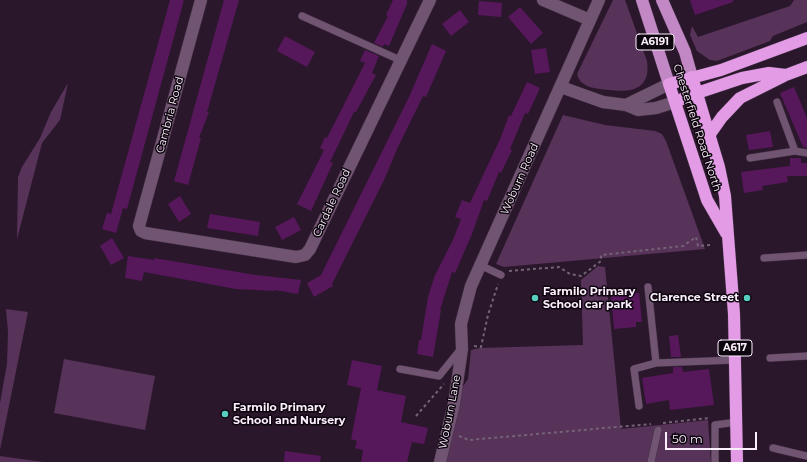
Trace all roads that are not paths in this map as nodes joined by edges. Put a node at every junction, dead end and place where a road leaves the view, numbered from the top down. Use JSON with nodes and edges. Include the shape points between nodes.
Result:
{"nodes":[{"id":1,"x":201,"y":0,"type":"edge"},
{"id":2,"x":430,"y":0,"type":"edge"},
{"id":3,"x":543,"y":0,"type":"edge"},
{"id":4,"x":599,"y":0,"type":"edge"},
{"id":5,"x":642,"y":0,"type":"edge"},
{"id":6,"x":662,"y":0,"type":"edge"},
{"id":7,"x":302,"y":16,"type":"dead end"},
{"id":8,"x":590,"y":20,"type":"junction"},
{"id":9,"x":807,"y":38,"type":"edge"},
{"id":10,"x":400,"y":60,"type":"junction"},
{"id":11,"x":807,"y":67,"type":"edge"},
{"id":12,"x":786,"y":75,"type":"junction"},
{"id":13,"x":692,"y":77,"type":"junction"},
{"id":14,"x":669,"y":84,"type":"junction"},
{"id":15,"x":561,"y":87,"type":"junction"},
{"id":16,"x":697,"y":93,"type":"junction"},
{"id":17,"x":675,"y":102,"type":"junction"},
{"id":18,"x":777,"y":102,"type":"dead end"},
{"id":19,"x":626,"y":105,"type":"junction"},
{"id":20,"x":710,"y":134,"type":"junction"},
{"id":21,"x":795,"y":151,"type":"junction"},
{"id":22,"x":807,"y":153,"type":"edge"},
{"id":23,"x":750,"y":158,"type":"dead end"},
{"id":24,"x":141,"y":231,"type":"joint"},
{"id":25,"x":727,"y":234,"type":"junction"},
{"id":26,"x":807,"y":255,"type":"edge"},
{"id":27,"x":764,"y":258,"type":"dead end"},
{"id":28,"x":482,"y":266,"type":"junction"},
{"id":29,"x":501,"y":275,"type":"road end"},
{"id":30,"x":648,"y":287,"type":"dead end"},
{"id":31,"x":462,"y":349,"type":"junction"},
{"id":32,"x":807,"y":356,"type":"edge"},
{"id":33,"x":770,"y":358,"type":"dead end"},
{"id":34,"x":735,"y":360,"type":"junction"},
{"id":35,"x":460,"y":362,"type":"joint"},
{"id":36,"x":656,"y":363,"type":"junction"},
{"id":37,"x":400,"y":369,"type":"dead end"},
{"id":38,"x":639,"y":406,"type":"dead end"},
{"id":39,"x":737,"y":422,"type":"junction"},
{"id":40,"x":659,"y":427,"type":"road end"},
{"id":41,"x":773,"y":448,"type":"dead end"},
{"id":42,"x":807,"y":456,"type":"edge"},
{"id":43,"x":440,"y":462,"type":"edge"},
{"id":44,"x":651,"y":462,"type":"edge"},
{"id":45,"x":715,"y":462,"type":"edge"},
{"id":46,"x":737,"y":462,"type":"edge"}],
"edges":[{"from":1,"to":24,"type":"street","name":"Cambria Road","via":[[140,226]]},
{"from":2,"to":10,"type":"street","name":"Cardale Road"},
{"from":3,"to":8,"type":"street"},
{"from":4,"to":8,"type":"street","name":"Woburn Road"},
{"from":5,"to":14,"type":"main road","name":"Chesterfield Road North","number":"A6191"},
{"from":6,"to":13,"type":"main road","name":"Chesterfield Road North","number":"A6191","via":[[685,52]]},
{"from":7,"to":10,"type":"lane"},
{"from":8,"to":15,"type":"street","name":"Woburn Road"},
{"from":9,"to":13,"type":"highway","via":[[721,70]]},
{"from":10,"to":24,"type":"street","name":"Cardale Road","via":[[305,255],[296,257]]},
{"from":11,"to":12,"type":"highway"},
{"from":12,"to":16,"type":"highway","via":[[769,73],[742,78]]},
{"from":12,"to":20,"type":"highway","via":[[740,98]]},
{"from":13,"to":14,"type":"highway"},
{"from":13,"to":16,"type":"highway","name":"Chesterfield Road North","number":"A617"},
{"from":14,"to":17,"type":"highway","name":"Chesterfield Road North","number":"A617"},
{"from":14,"to":19,"type":"street"},
{"from":15,"to":19,"type":"street","via":[[603,102]]},
{"from":15,"to":28,"type":"street","name":"Woburn Road"},
{"from":16,"to":17,"type":"highway"},
{"from":16,"to":20,"type":"highway","name":"Chesterfield Road North","number":"A617"},
{"from":17,"to":19,"type":"street","via":[[638,110]]},
{"from":17,"to":25,"type":"highway","name":"Chesterfield Road North","number":"A617","via":[[706,200]]},
{"from":18,"to":21,"type":"lane"},
{"from":20,"to":25,"type":"highway","name":"Chesterfield Road North","number":"A617","via":[[725,196]]},
{"from":21,"to":22,"type":"lane"},
{"from":21,"to":23,"type":"lane"},
{"from":25,"to":34,"type":"highway","number":"A617"},
{"from":26,"to":27,"type":"lane"},
{"from":28,"to":29,"type":"lane"},
{"from":28,"to":31,"type":"street","name":"Woburn Road","via":[[471,286],[462,324]]},
{"from":30,"to":36,"type":"lane"},
{"from":31,"to":35,"type":"street","name":"Woburn Road"},
{"from":31,"to":37,"type":"lane","via":[[439,376]]},
{"from":32,"to":33,"type":"lane"},
{"from":34,"to":36,"type":"lane"},
{"from":34,"to":39,"type":"highway","number":"A617"},
{"from":35,"to":43,"type":"street","name":"Woburn Lane","via":[[454,404]]},
{"from":36,"to":38,"type":"lane","via":[[634,369]]},
{"from":39,"to":45,"type":"lane","via":[[715,425]]},
{"from":39,"to":46,"type":"highway","number":"A617"},
{"from":40,"to":44,"type":"lane"},
{"from":41,"to":42,"type":"lane"}]}
